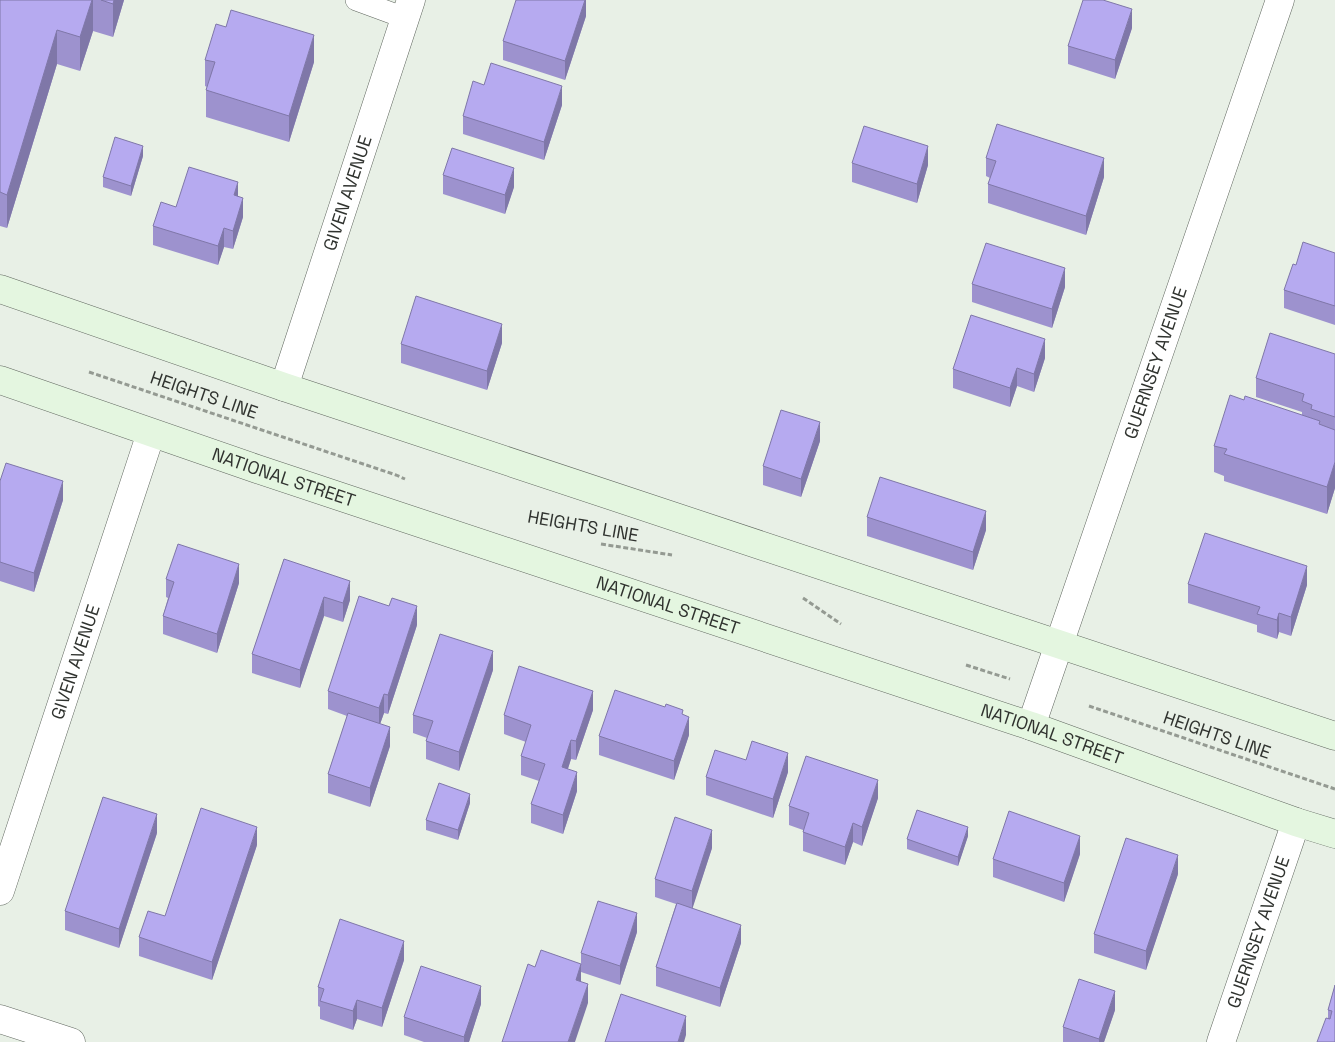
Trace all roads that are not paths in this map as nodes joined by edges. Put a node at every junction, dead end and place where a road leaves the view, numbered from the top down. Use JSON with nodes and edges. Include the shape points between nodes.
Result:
{"nodes":[{"id":1,"x":356,"y":0,"type":"edge"},
{"id":2,"x":1280,"y":0,"type":"edge"},
{"id":3,"x":408,"y":9,"type":"edge"},
{"id":4,"x":0,"y":289,"type":"edge"},
{"id":5,"x":0,"y":380,"type":"edge"},
{"id":6,"x":284,"y":388,"type":"junction"},
{"id":7,"x":151,"y":433,"type":"junction"},
{"id":8,"x":1060,"y":645,"type":"junction"},
{"id":9,"x":1031,"y":726,"type":"junction"},
{"id":10,"x":1335,"y":736,"type":"edge"},
{"id":11,"x":1296,"y":822,"type":"junction"},
{"id":12,"x":1335,"y":834,"type":"edge"},
{"id":13,"x":0,"y":891,"type":"edge"},
{"id":14,"x":0,"y":1019,"type":"edge"},
{"id":15,"x":71,"y":1042,"type":"edge"},
{"id":16,"x":1221,"y":1042,"type":"edge"}],
"edges":[{"from":1,"to":3,"type":"lane"},
{"from":2,"to":8,"type":"street","name":"GUERNSEY AVENUE"},
{"from":3,"to":6,"type":"street","name":"GIVEN AVENUE"},
{"from":4,"to":6,"type":"main road"},
{"from":5,"to":7,"type":"main road","name":"NATIONAL STREET"},
{"from":6,"to":8,"type":"main road"},
{"from":7,"to":9,"type":"main road","name":"NATIONAL STREET"},
{"from":7,"to":13,"type":"street","name":"GIVEN AVENUE"},
{"from":8,"to":9,"type":"street","name":"GUERNSEY AVENUE"},
{"from":8,"to":10,"type":"main road"},
{"from":9,"to":11,"type":"main road","name":"NATIONAL STREET"},
{"from":11,"to":12,"type":"main road","name":"NATIONAL STREET"},
{"from":11,"to":16,"type":"street","name":"GUERNSEY AVENUE"},
{"from":14,"to":15,"type":"street"}]}
